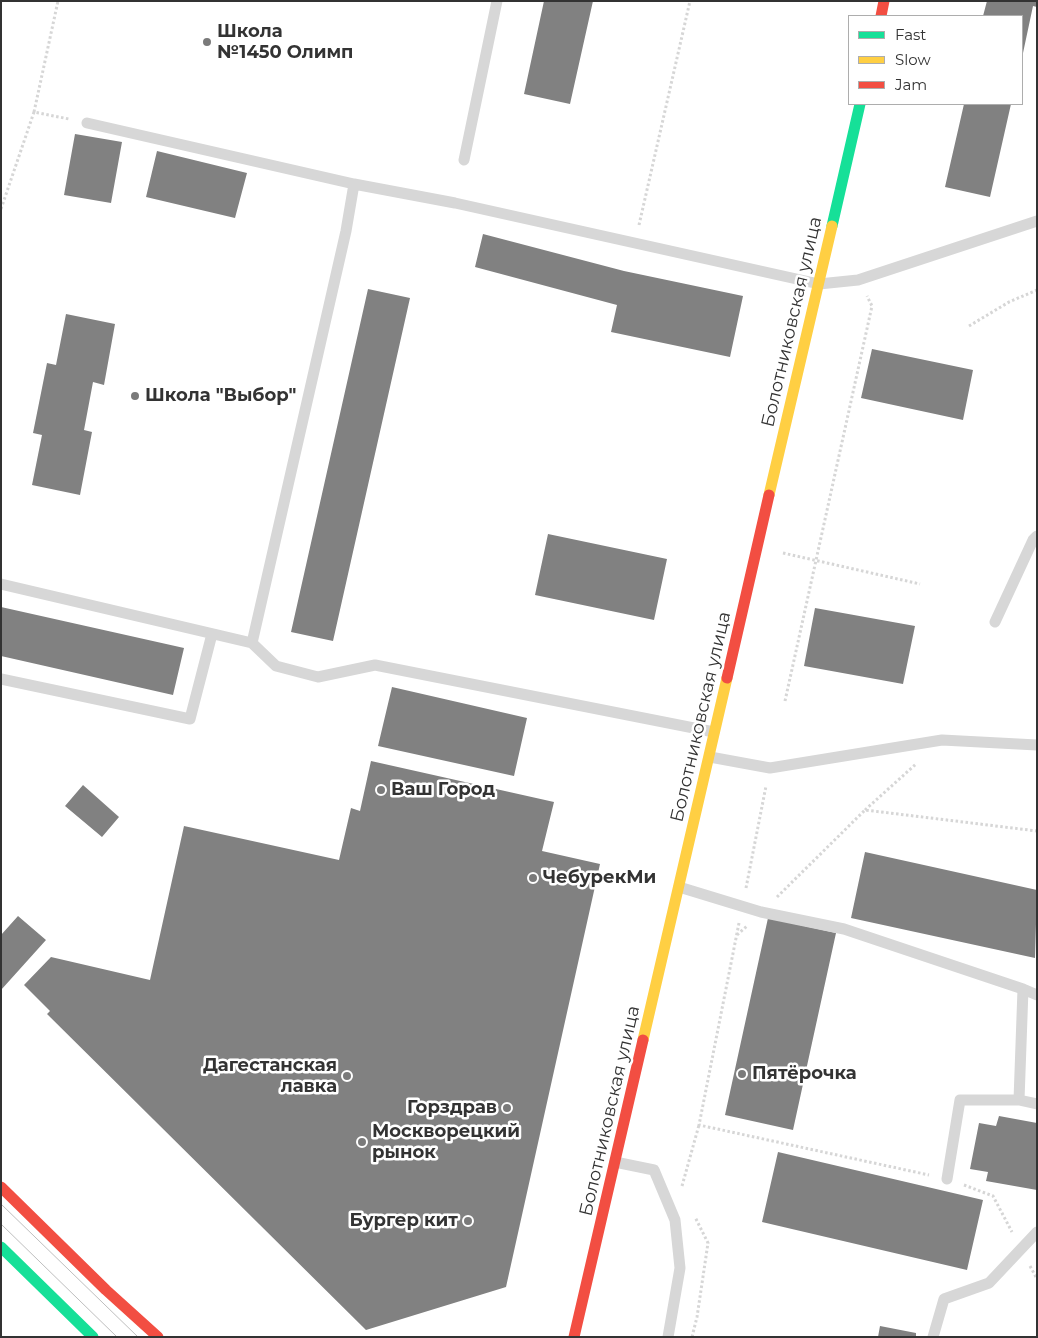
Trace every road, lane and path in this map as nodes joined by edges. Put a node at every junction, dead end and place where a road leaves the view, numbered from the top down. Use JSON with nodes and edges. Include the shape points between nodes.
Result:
{"nodes":[{"id":1,"x":58,"y":1,"type":"edge"},
{"id":2,"x":497,"y":1,"type":"edge"},
{"id":3,"x":690,"y":1,"type":"edge"},
{"id":4,"x":884,"y":1,"type":"edge"},
{"id":5,"x":881,"y":15,"type":"edge"},
{"id":6,"x":860,"y":105,"type":"edge"},
{"id":7,"x":34,"y":112,"type":"junction"},
{"id":8,"x":87,"y":123,"type":"joint"},
{"id":9,"x":464,"y":160,"type":"dead end"},
{"id":10,"x":354,"y":184,"type":"junction"},
{"id":11,"x":1,"y":209,"type":"edge"},
{"id":12,"x":1036,"y":217,"type":"edge"},
{"id":13,"x":635,"y":243,"type":"junction"},
{"id":14,"x":858,"y":280,"type":"junction"},
{"id":15,"x":819,"y":284,"type":"junction"},
{"id":16,"x":1037,"y":290,"type":"edge"},
{"id":17,"x":969,"y":326,"type":"dead end"},
{"id":18,"x":1037,"y":536,"type":"edge"},
{"id":19,"x":758,"y":548,"type":"junction"},
{"id":20,"x":816,"y":561,"type":"junction"},
{"id":21,"x":1,"y":584,"type":"edge"},
{"id":22,"x":920,"y":584,"type":"dead end"},
{"id":23,"x":995,"y":622,"type":"dead end"},
{"id":24,"x":212,"y":634,"type":"junction"},
{"id":25,"x":252,"y":643,"type":"junction"},
{"id":26,"x":1,"y":679,"type":"edge"},
{"id":27,"x":785,"y":701,"type":"dead end"},
{"id":28,"x":716,"y":732,"type":"junction"},
{"id":29,"x":942,"y":740,"type":"junction"},
{"id":30,"x":1037,"y":744,"type":"edge"},
{"id":31,"x":710,"y":757,"type":"junction"},
{"id":32,"x":770,"y":768,"type":"junction"},
{"id":33,"x":865,"y":810,"type":"junction"},
{"id":34,"x":1037,"y":831,"type":"edge"},
{"id":35,"x":680,"y":887,"type":"junction"},
{"id":36,"x":742,"y":906,"type":"junction"},
{"id":37,"x":762,"y":912,"type":"junction"},
{"id":38,"x":736,"y":937,"type":"junction"},
{"id":39,"x":1023,"y":989,"type":"junction"},
{"id":40,"x":1037,"y":995,"type":"edge"},
{"id":41,"x":1019,"y":1100,"type":"junction"},
{"id":42,"x":1037,"y":1104,"type":"edge"},
{"id":43,"x":615,"y":1162,"type":"junction"},
{"id":44,"x":947,"y":1179,"type":"junction"},
{"id":45,"x":1,"y":1187,"type":"edge"},
{"id":46,"x":1037,"y":1232,"type":"edge"},
{"id":47,"x":1,"y":1247,"type":"edge"},
{"id":48,"x":1021,"y":1249,"type":"junction"},
{"id":49,"x":1037,"y":1279,"type":"edge"},
{"id":50,"x":93,"y":1337,"type":"edge"},
{"id":51,"x":158,"y":1337,"type":"edge"},
{"id":52,"x":574,"y":1337,"type":"edge"},
{"id":53,"x":668,"y":1337,"type":"edge"},
{"id":54,"x":933,"y":1337,"type":"edge"}],
"edges":[{"from":1,"to":7,"type":"path"},
{"from":2,"to":9,"type":"lane"},
{"from":3,"to":13,"type":"path"},
{"from":4,"to":5,"type":"street"},
{"from":6,"to":15,"type":"street","name":"Болотниковская улица"},
{"from":7,"to":8,"type":"path"},
{"from":7,"to":11,"type":"path"},
{"from":8,"to":10,"type":"lane"},
{"from":10,"to":13,"type":"lane"},
{"from":10,"to":25,"type":"lane"},
{"from":12,"to":14,"type":"lane"},
{"from":13,"to":15,"type":"lane"},
{"from":14,"to":15,"type":"lane"},
{"from":14,"to":20,"type":"path","via":[[872,306]]},
{"from":15,"to":19,"type":"street","name":"Болотниковская улица"},
{"from":16,"to":17,"type":"path"},
{"from":18,"to":23,"type":"lane"},
{"from":19,"to":20,"type":"path"},
{"from":19,"to":28,"type":"street","name":"Болотниковская улица"},
{"from":20,"to":22,"type":"path"},
{"from":20,"to":27,"type":"path"},
{"from":21,"to":24,"type":"lane"},
{"from":24,"to":25,"type":"lane"},
{"from":24,"to":26,"type":"lane","via":[[190,719]]},
{"from":25,"to":28,"type":"lane","via":[[276,666],[318,677],[375,665]]},
{"from":28,"to":31,"type":"street","name":"Болотниковская улица"},
{"from":29,"to":30,"type":"lane"},
{"from":29,"to":32,"type":"lane"},
{"from":29,"to":33,"type":"path"},
{"from":31,"to":32,"type":"lane"},
{"from":31,"to":35,"type":"street","name":"Болотниковская улица"},
{"from":32,"to":36,"type":"path"},
{"from":33,"to":34,"type":"path"},
{"from":33,"to":37,"type":"path"},
{"from":35,"to":36,"type":"lane"},
{"from":35,"to":43,"type":"street","name":"Болотниковская улица"},
{"from":36,"to":37,"type":"lane"},
{"from":36,"to":38,"type":"path"},
{"from":37,"to":38,"type":"path"},
{"from":37,"to":39,"type":"lane","via":[[844,929]]},
{"from":38,"to":44,"type":"path","via":[[699,1125]]},
{"from":39,"to":40,"type":"lane"},
{"from":39,"to":41,"type":"lane"},
{"from":41,"to":42,"type":"lane"},
{"from":41,"to":44,"type":"lane","via":[[960,1100]]},
{"from":43,"to":52,"type":"street","name":"Болотниковская улица"},
{"from":43,"to":53,"type":"lane","via":[[654,1170],[675,1220],[680,1268]]},
{"from":44,"to":48,"type":"path","via":[[993,1196]]},
{"from":45,"to":51,"type":"street"},
{"from":46,"to":48,"type":"lane"},
{"from":47,"to":50,"type":"street"},
{"from":48,"to":49,"type":"path"},
{"from":48,"to":54,"type":"lane","via":[[989,1283],[944,1299]]}]}
